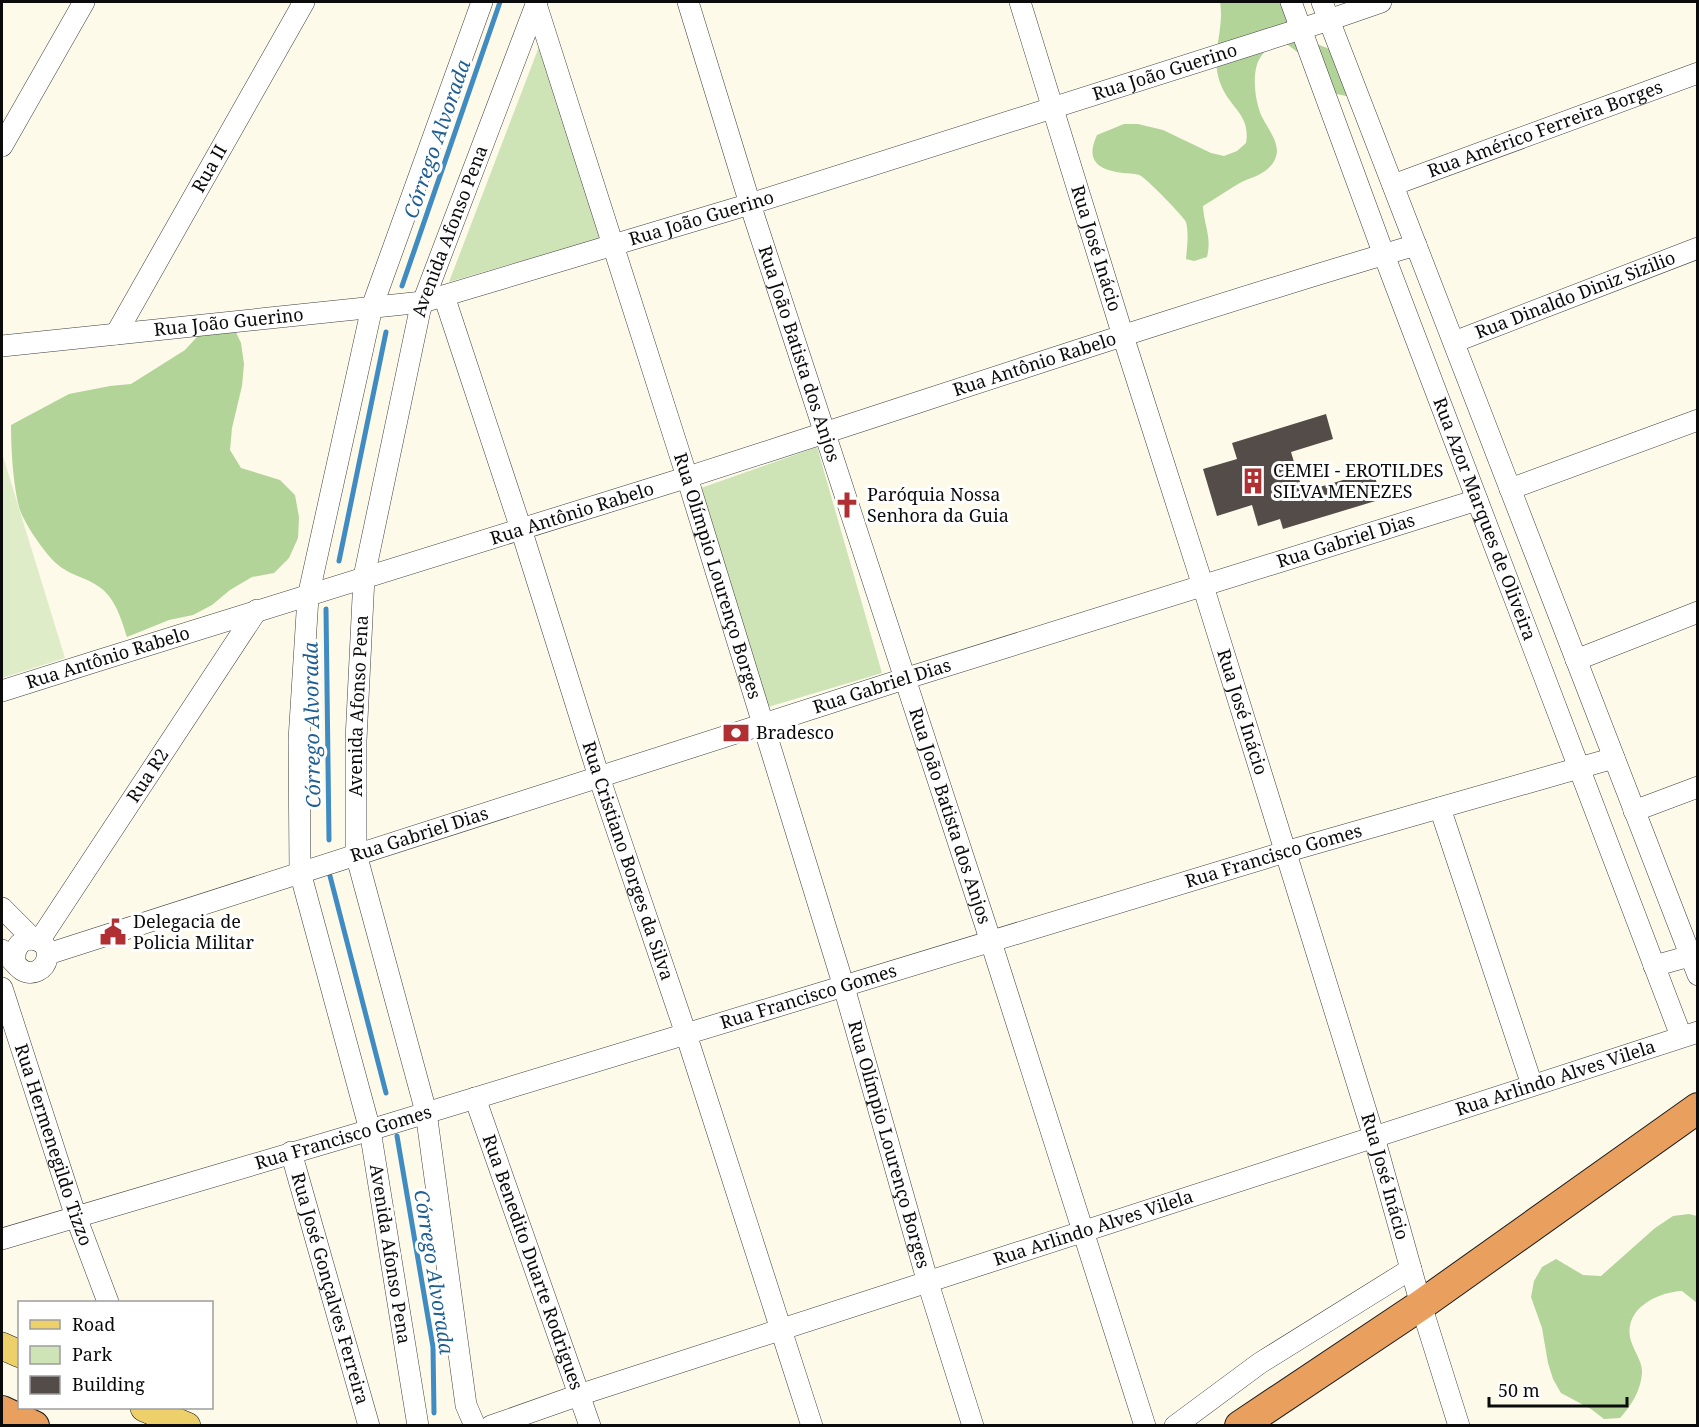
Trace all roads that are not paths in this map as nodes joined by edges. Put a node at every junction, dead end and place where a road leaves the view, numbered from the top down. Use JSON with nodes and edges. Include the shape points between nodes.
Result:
{"nodes":[{"id":1,"x":84,"y":2,"type":"edge"},
{"id":2,"x":304,"y":2,"type":"edge"},
{"id":3,"x":482,"y":2,"type":"edge"},
{"id":4,"x":688,"y":2,"type":"edge"},
{"id":5,"x":1020,"y":2,"type":"edge"},
{"id":6,"x":1291,"y":2,"type":"edge"},
{"id":7,"x":1315,"y":2,"type":"edge"},
{"id":8,"x":1381,"y":2,"type":"edge"},
{"id":9,"x":536,"y":3,"type":"edge"},
{"id":10,"x":1326,"y":11,"type":"edge"},
{"id":11,"x":1300,"y":29,"type":"junction"},
{"id":12,"x":1698,"y":73,"type":"edge"},
{"id":13,"x":1054,"y":108,"type":"junction"},
{"id":14,"x":2,"y":146,"type":"edge"},
{"id":15,"x":1393,"y":185,"type":"junction"},
{"id":16,"x":750,"y":204,"type":"junction"},
{"id":17,"x":614,"y":245,"type":"junction"},
{"id":18,"x":1416,"y":245,"type":"junction"},
{"id":19,"x":1698,"y":248,"type":"edge"},
{"id":20,"x":1384,"y":255,"type":"junction"},
{"id":21,"x":444,"y":296,"type":"junction"},
{"id":22,"x":423,"y":302,"type":"junction"},
{"id":23,"x":372,"y":307,"type":"junction"},
{"id":24,"x":116,"y":334,"type":"junction"},
{"id":25,"x":1123,"y":336,"type":"junction"},
{"id":26,"x":1454,"y":342,"type":"junction"},
{"id":27,"x":2,"y":346,"type":"edge"},
{"id":28,"x":1698,"y":420,"type":"edge"},
{"id":29,"x":1488,"y":431,"type":"junction"},
{"id":30,"x":825,"y":432,"type":"junction"},
{"id":31,"x":1455,"y":441,"type":"junction"},
{"id":32,"x":687,"y":477,"type":"junction"},
{"id":33,"x":1510,"y":489,"type":"junction"},
{"id":34,"x":1477,"y":500,"type":"junction"},
{"id":35,"x":521,"y":529,"type":"junction"},
{"id":36,"x":364,"y":577,"type":"junction"},
{"id":37,"x":1203,"y":586,"type":"junction"},
{"id":38,"x":1551,"y":596,"type":"junction"},
{"id":39,"x":308,"y":597,"type":"junction"},
{"id":40,"x":1518,"y":609,"type":"junction"},
{"id":41,"x":257,"y":610,"type":"junction"},
{"id":42,"x":1698,"y":612,"type":"edge"},
{"id":43,"x":1576,"y":660,"type":"junction"},
{"id":44,"x":904,"y":679,"type":"junction"},
{"id":45,"x":2,"y":691,"type":"edge"},
{"id":46,"x":762,"y":725,"type":"junction"},
{"id":47,"x":1614,"y":758,"type":"junction"},
{"id":48,"x":1579,"y":770,"type":"junction"},
{"id":49,"x":599,"y":777,"type":"junction"},
{"id":50,"x":1698,"y":787,"type":"edge"},
{"id":51,"x":1440,"y":808,"type":"junction"},
{"id":52,"x":1634,"y":811,"type":"junction"},
{"id":53,"x":1286,"y":852,"type":"junction"},
{"id":54,"x":356,"y":854,"type":"junction"},
{"id":55,"x":300,"y":872,"type":"junction"},
{"id":56,"x":2,"y":908,"type":"edge"},
{"id":57,"x":991,"y":942,"type":"junction"},
{"id":58,"x":40,"y":944,"type":"junction"},
{"id":59,"x":9,"y":961,"type":"edge"},
{"id":60,"x":1695,"y":961,"type":"edge"},
{"id":61,"x":1654,"y":966,"type":"junction"},
{"id":62,"x":844,"y":987,"type":"junction"},
{"id":63,"x":2,"y":988,"type":"edge"},
{"id":64,"x":686,"y":1034,"type":"junction"},
{"id":65,"x":1689,"y":1034,"type":"edge"},
{"id":66,"x":1532,"y":1085,"type":"junction"},
{"id":67,"x":475,"y":1098,"type":"junction"},
{"id":68,"x":1698,"y":1108,"type":"edge"},
{"id":69,"x":426,"y":1112,"type":"junction"},
{"id":70,"x":370,"y":1130,"type":"junction"},
{"id":71,"x":1374,"y":1137,"type":"junction"},
{"id":72,"x":291,"y":1152,"type":"junction"},
{"id":73,"x":76,"y":1216,"type":"junction"},
{"id":74,"x":1083,"y":1231,"type":"junction"},
{"id":75,"x":2,"y":1239,"type":"edge"},
{"id":76,"x":1411,"y":1269,"type":"junction"},
{"id":77,"x":928,"y":1283,"type":"junction"},
{"id":78,"x":108,"y":1301,"type":"edge"},
{"id":79,"x":1420,"y":1305,"type":"junction"},
{"id":80,"x":782,"y":1329,"type":"junction"},
{"id":81,"x":2,"y":1346,"type":"edge"},
{"id":82,"x":18,"y":1353,"type":"edge"},
{"id":83,"x":579,"y":1395,"type":"junction"},
{"id":84,"x":147,"y":1409,"type":"edge"},
{"id":85,"x":2,"y":1411,"type":"edge"},
{"id":86,"x":34,"y":1425,"type":"edge"},
{"id":87,"x":187,"y":1425,"type":"edge"},
{"id":88,"x":369,"y":1425,"type":"edge"},
{"id":89,"x":417,"y":1425,"type":"edge"},
{"id":90,"x":475,"y":1425,"type":"edge"},
{"id":91,"x":491,"y":1425,"type":"edge"},
{"id":92,"x":590,"y":1425,"type":"edge"},
{"id":93,"x":812,"y":1425,"type":"edge"},
{"id":94,"x":973,"y":1425,"type":"edge"},
{"id":95,"x":1145,"y":1425,"type":"edge"},
{"id":96,"x":1174,"y":1425,"type":"edge"},
{"id":97,"x":1240,"y":1425,"type":"edge"},
{"id":98,"x":1459,"y":1425,"type":"edge"}],
"edges":[{"from":1,"to":14,"type":"street"},
{"from":2,"to":24,"type":"street","name":"Rua II"},
{"from":3,"to":23,"type":"street","name":"Avenida Afonso Pena"},
{"from":4,"to":16,"type":"street","name":"Rua João Batista dos Anjos"},
{"from":5,"to":13,"type":"street","name":"Rua José Inácio"},
{"from":6,"to":11,"type":"street","name":"Rua Azor Marques de Oliveira"},
{"from":7,"to":11,"type":"street"},
{"from":8,"to":10,"type":"street","name":"Rua João Guerino"},
{"from":9,"to":17,"type":"street","name":"Rua Olímpio Lourenço Borges"},
{"from":9,"to":22,"type":"street","name":"Avenida Afonso Pena"},
{"from":10,"to":11,"type":"street","name":"Rua João Guerino"},
{"from":10,"to":15,"type":"street","name":"Rua Azor Marques de Oliveira"},
{"from":11,"to":13,"type":"street","name":"Rua João Guerino"},
{"from":11,"to":20,"type":"street","name":"Rua Azor Marques de Oliveira"},
{"from":12,"to":15,"type":"street","name":"Rua Américo Ferreira Borges"},
{"from":13,"to":16,"type":"street","name":"Rua João Guerino"},
{"from":13,"to":25,"type":"street","name":"Rua José Inácio"},
{"from":15,"to":18,"type":"street","name":"Rua Azor Marques de Oliveira"},
{"from":16,"to":17,"type":"street","name":"Rua João Guerino"},
{"from":16,"to":30,"type":"street","name":"Rua João Batista dos Anjos"},
{"from":17,"to":21,"type":"street","name":"Rua João Guerino"},
{"from":17,"to":32,"type":"street","name":"Rua Olímpio Lourenço Borges"},
{"from":18,"to":20,"type":"street","name":"Rua Antônio Rabelo"},
{"from":18,"to":26,"type":"street","name":"Rua Azor Marques de Oliveira"},
{"from":19,"to":26,"type":"street","name":"Rua Dinaldo Diniz Sizilio"},
{"from":20,"to":25,"type":"street","name":"Rua Antônio Rabelo"},
{"from":20,"to":31,"type":"street","name":"Rua Azor Marques de Oliveira"},
{"from":21,"to":22,"type":"street","name":"Rua João Guerino"},
{"from":21,"to":35,"type":"street","name":"Rua Cristiano Borges da Silva"},
{"from":22,"to":23,"type":"street","name":"Rua João Guerino"},
{"from":22,"to":36,"type":"street","name":"Avenida Afonso Pena"},
{"from":23,"to":24,"type":"street","name":"Rua João Guerino"},
{"from":23,"to":39,"type":"street","name":"Avenida Afonso Pena"},
{"from":24,"to":27,"type":"street","name":"Rua João Guerino"},
{"from":25,"to":30,"type":"street","name":"Rua Antônio Rabelo"},
{"from":25,"to":37,"type":"street","name":"Rua José Inácio"},
{"from":26,"to":29,"type":"street","name":"Rua Azor Marques de Oliveira"},
{"from":28,"to":33,"type":"street"},
{"from":29,"to":31,"type":"street"},
{"from":29,"to":33,"type":"street","name":"Rua Azor Marques de Oliveira"},
{"from":30,"to":32,"type":"street","name":"Rua Antônio Rabelo"},
{"from":30,"to":44,"type":"street","name":"Rua João Batista dos Anjos"},
{"from":31,"to":34,"type":"street","name":"Rua Azor Marques de Oliveira"},
{"from":32,"to":35,"type":"street","name":"Rua Antônio Rabelo"},
{"from":32,"to":46,"type":"street","name":"Rua Olímpio Lourenço Borges"},
{"from":33,"to":38,"type":"street","name":"Rua Azor Marques de Oliveira"},
{"from":34,"to":37,"type":"street","name":"Rua Gabriel Dias"},
{"from":34,"to":40,"type":"street","name":"Rua Azor Marques de Oliveira"},
{"from":35,"to":36,"type":"street","name":"Rua Antônio Rabelo"},
{"from":35,"to":49,"type":"street","name":"Rua Cristiano Borges da Silva"},
{"from":36,"to":39,"type":"street","name":"Rua Antônio Rabelo"},
{"from":36,"to":54,"type":"street","name":"Avenida Afonso Pena","via":[[356,741]]},
{"from":37,"to":44,"type":"street","name":"Rua Gabriel Dias"},
{"from":37,"to":53,"type":"street","name":"Rua José Inácio"},
{"from":38,"to":40,"type":"street"},
{"from":38,"to":43,"type":"street","name":"Rua Azor Marques de Oliveira"},
{"from":39,"to":41,"type":"street","name":"Rua Antônio Rabelo"},
{"from":39,"to":55,"type":"street","name":"Avenida Afonso Pena","via":[[299,740]]},
{"from":40,"to":48,"type":"street","name":"Rua Azor Marques de Oliveira"},
{"from":41,"to":45,"type":"street","name":"Rua Antônio Rabelo"},
{"from":41,"to":58,"type":"street","name":"Rua R2"},
{"from":42,"to":43,"type":"street"},
{"from":43,"to":47,"type":"street","name":"Rua Azor Marques de Oliveira"},
{"from":44,"to":46,"type":"street","name":"Rua Gabriel Dias"},
{"from":44,"to":57,"type":"street","name":"Rua João Batista dos Anjos"},
{"from":46,"to":49,"type":"street","name":"Rua Gabriel Dias"},
{"from":46,"to":62,"type":"street","name":"Rua Olímpio Lourenço Borges"},
{"from":47,"to":48,"type":"street","name":"Rua Francisco Gomes"},
{"from":47,"to":52,"type":"street","name":"Rua Azor Marques de Oliveira"},
{"from":48,"to":51,"type":"street","name":"Rua Francisco Gomes"},
{"from":48,"to":61,"type":"street","name":"Rua Azor Marques de Oliveira"},
{"from":49,"to":54,"type":"street","name":"Rua Gabriel Dias"},
{"from":49,"to":64,"type":"street","name":"Rua Cristiano Borges da Silva"},
{"from":50,"to":52,"type":"street"},
{"from":51,"to":53,"type":"street","name":"Rua Francisco Gomes"},
{"from":51,"to":66,"type":"street"},
{"from":52,"to":60,"type":"street","name":"Rua Azor Marques de Oliveira"},
{"from":53,"to":57,"type":"street","name":"Rua Francisco Gomes"},
{"from":53,"to":71,"type":"street","name":"Rua José Inácio"},
{"from":54,"to":55,"type":"street","name":"Rua Gabriel Dias"},
{"from":54,"to":69,"type":"street","name":"Avenida Afonso Pena"},
{"from":55,"to":58,"type":"street","name":"Rua Gabriel Dias"},
{"from":55,"to":70,"type":"street","name":"Avenida Afonso Pena"},
{"from":56,"to":58,"type":"street"},
{"from":57,"to":62,"type":"street","name":"Rua Francisco Gomes"},
{"from":57,"to":74,"type":"street","name":"Rua João Batista dos Anjos"},
{"from":58,"to":59,"type":"street","name":"Rua Gabriel Dias","via":[[24,940]]},
{"from":60,"to":61,"type":"street"},
{"from":61,"to":65,"type":"street","name":"Rua Azor Marques de Oliveira"},
{"from":62,"to":64,"type":"street","name":"Rua Francisco Gomes"},
{"from":62,"to":77,"type":"street","name":"Rua Olímpio Lourenço Borges"},
{"from":63,"to":73,"type":"street","name":"Rua Hermenegildo Tizzo"},
{"from":64,"to":67,"type":"street","name":"Rua Francisco Gomes"},
{"from":64,"to":80,"type":"street","name":"Rua Cristiano Borges da Silva"},
{"from":65,"to":66,"type":"street","name":"Rua Arlindo Alves Vilela"},
{"from":66,"to":71,"type":"street","name":"Rua Arlindo Alves Vilela"},
{"from":67,"to":69,"type":"street","name":"Rua Francisco Gomes"},
{"from":67,"to":83,"type":"street","name":"Rua Benedito Duarte Rodrigues"},
{"from":68,"to":79,"type":"highway"},
{"from":69,"to":70,"type":"street","name":"Rua Francisco Gomes"},
{"from":69,"to":90,"type":"street","name":"Avenida Afonso Pena","via":[[466,1405]]},
{"from":70,"to":72,"type":"street","name":"Rua Francisco Gomes"},
{"from":70,"to":89,"type":"street","name":"Avenida Afonso Pena"},
{"from":71,"to":74,"type":"street","name":"Rua Arlindo Alves Vilela"},
{"from":71,"to":76,"type":"street","name":"Rua José Inácio"},
{"from":72,"to":73,"type":"street","name":"Rua Francisco Gomes"},
{"from":72,"to":88,"type":"street","name":"Rua José Gonçalves Ferreira"},
{"from":73,"to":75,"type":"street","name":"Rua Francisco Gomes"},
{"from":73,"to":78,"type":"street","name":"Rua Hermenegildo Tizzo"},
{"from":74,"to":77,"type":"street","name":"Rua Arlindo Alves Vilela"},
{"from":74,"to":95,"type":"street","name":"Rua João Batista dos Anjos"},
{"from":76,"to":79,"type":"street","name":"Rua José Inácio"},
{"from":76,"to":96,"type":"street","via":[[1260,1363]]},
{"from":77,"to":80,"type":"street","name":"Rua Arlindo Alves Vilela"},
{"from":77,"to":94,"type":"street","name":"Rua Olímpio Lourenço Borges"},
{"from":79,"to":97,"type":"highway"},
{"from":79,"to":98,"type":"street","name":"Rua José Inácio"},
{"from":80,"to":83,"type":"street","name":"Rua Arlindo Alves Vilela"},
{"from":80,"to":93,"type":"street","name":"Rua Cristiano Borges da Silva"},
{"from":81,"to":82,"type":"main road"},
{"from":83,"to":91,"type":"street","name":"Rua Arlindo Alves Vilela"},
{"from":83,"to":92,"type":"street","name":"Rua Benedito Duarte Rodrigues"},
{"from":84,"to":87,"type":"main road"},
{"from":85,"to":86,"type":"highway"}]}
